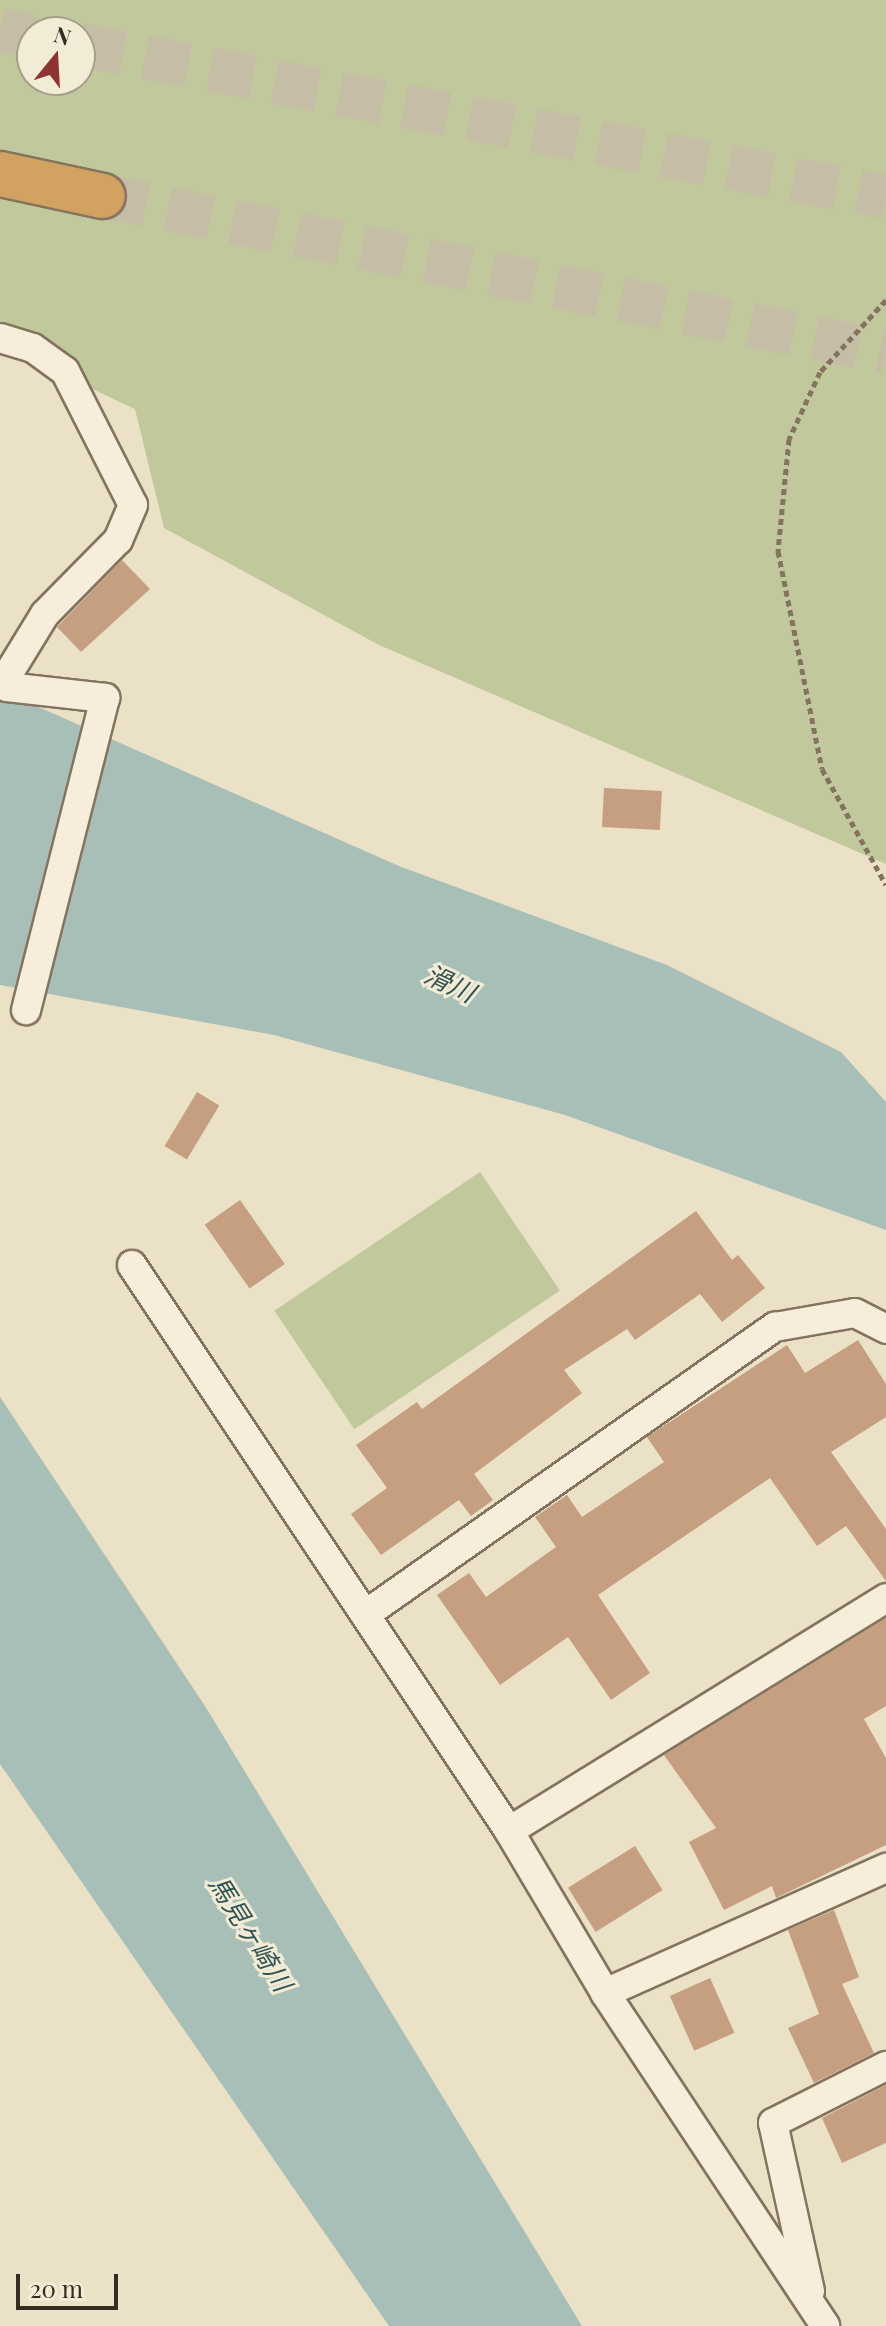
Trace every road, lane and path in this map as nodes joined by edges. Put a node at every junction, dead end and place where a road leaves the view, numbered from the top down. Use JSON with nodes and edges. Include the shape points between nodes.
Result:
{"nodes":[{"id":1,"x":0,"y":174,"type":"edge"},
{"id":2,"x":103,"y":196,"type":"tunnel mouth"},
{"id":3,"x":886,"y":300,"type":"edge"},
{"id":4,"x":0,"y":338,"type":"edge"},
{"id":5,"x":886,"y":885,"type":"edge"},
{"id":6,"x":26,"y":1010,"type":"dead end"},
{"id":7,"x":132,"y":1265,"type":"dead end"},
{"id":8,"x":886,"y":1329,"type":"edge"},
{"id":9,"x":886,"y":1598,"type":"edge"},
{"id":10,"x":366,"y":1614,"type":"junction"},
{"id":11,"x":509,"y":1831,"type":"junction"},
{"id":12,"x":886,"y":1868,"type":"edge"},
{"id":13,"x":605,"y":1993,"type":"junction"},
{"id":14,"x":886,"y":2066,"type":"edge"},
{"id":15,"x":820,"y":2318,"type":"edge"}],
"edges":[{"from":1,"to":2,"type":"highway"},
{"from":3,"to":5,"type":"path","via":[[820,372],[789,439],[778,551],[822,769]]},
{"from":4,"to":6,"type":"street","via":[[33,348],[65,371],[133,505],[118,540],[21,644],[7,687],[105,698]]},
{"from":7,"to":10,"type":"street"},
{"from":8,"to":10,"type":"street","via":[[855,1313],[775,1327]]},
{"from":9,"to":11,"type":"street"},
{"from":10,"to":11,"type":"street"},
{"from":11,"to":13,"type":"street"},
{"from":12,"to":13,"type":"street"},
{"from":13,"to":15,"type":"street"},
{"from":14,"to":15,"type":"street","via":[[773,2123]]}]}
